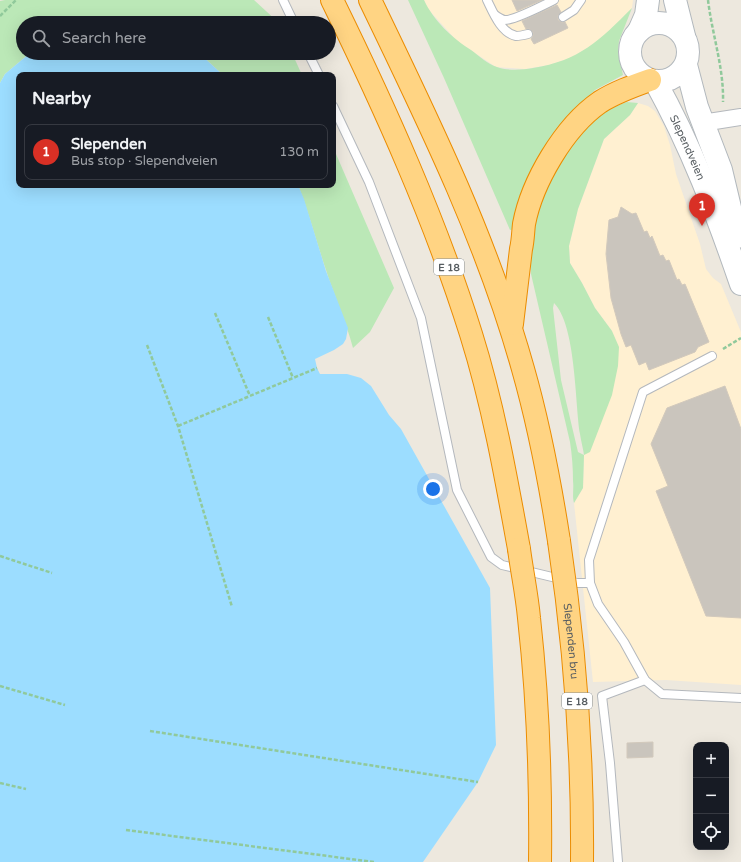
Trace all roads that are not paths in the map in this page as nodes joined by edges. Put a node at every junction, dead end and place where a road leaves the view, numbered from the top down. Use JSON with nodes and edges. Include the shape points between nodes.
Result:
{"nodes":[{"id":1,"x":284,"y":0,"type":"edge"},
{"id":2,"x":332,"y":0,"type":"edge"},
{"id":3,"x":370,"y":0,"type":"edge"},
{"id":4,"x":487,"y":0,"type":"edge"},
{"id":5,"x":554,"y":0,"type":"edge"},
{"id":6,"x":581,"y":0,"type":"edge"},
{"id":7,"x":648,"y":0,"type":"edge"},
{"id":8,"x":675,"y":0,"type":"edge"},
{"id":9,"x":495,"y":15,"type":"junction"},
{"id":10,"x":291,"y":16,"type":"edge"},
{"id":11,"x":563,"y":17,"type":"dead end"},
{"id":12,"x":639,"y":31,"type":"junction"},
{"id":13,"x":528,"y":34,"type":"dead end"},
{"id":14,"x":684,"y":36,"type":"junction"},
{"id":15,"x":312,"y":60,"type":"edge"},
{"id":16,"x":686,"y":65,"type":"junction"},
{"id":17,"x":318,"y":72,"type":"edge"},
{"id":18,"x":653,"y":80,"type":"junction"},
{"id":19,"x":336,"y":112,"type":"edge"},
{"id":20,"x":741,"y":117,"type":"edge"},
{"id":21,"x":702,"y":123,"type":"junction"},
{"id":22,"x":741,"y":252,"type":"edge"},
{"id":23,"x":741,"y":284,"type":"edge"},
{"id":24,"x":511,"y":331,"type":"junction"},
{"id":25,"x":712,"y":356,"type":"road end"},
{"id":26,"x":590,"y":583,"type":"junction"},
{"id":27,"x":645,"y":680,"type":"junction"},
{"id":28,"x":741,"y":698,"type":"edge"},
{"id":29,"x":540,"y":862,"type":"edge"},
{"id":30,"x":582,"y":862,"type":"edge"},
{"id":31,"x":618,"y":862,"type":"edge"}],
"edges":[{"from":1,"to":10,"type":"lane"},
{"from":2,"to":29,"type":"highway","number":"E 18","bridge":true,"via":[[434,228],[472,335],[495,421],[529,617],[539,762]]},
{"from":3,"to":24,"type":"highway","number":"E 18","via":[[470,215]]},
{"from":4,"to":9,"type":"lane"},
{"from":5,"to":9,"type":"lane","via":[[508,20]]},
{"from":6,"to":11,"type":"lane","via":[[574,10]]},
{"from":7,"to":12,"type":"main road","via":[[646,15]]},
{"from":8,"to":14,"type":"main road"},
{"from":9,"to":13,"type":"lane","via":[[503,29],[511,34]]},
{"from":12,"to":14,"type":"main road","via":[[657,23],[667,24],[677,28]]},
{"from":12,"to":18,"type":"main road","via":[[630,49],[631,59],[641,75]]},
{"from":14,"to":16,"type":"main road","via":[[688,45]]},
{"from":15,"to":17,"type":"lane"},
{"from":16,"to":18,"type":"main road","via":[[676,76],[661,81]]},
{"from":16,"to":21,"type":"main road","name":"Slependveien"},
{"from":18,"to":23,"type":"main road","name":"Slependveien","via":[[670,107],[696,163]]},
{"from":18,"to":24,"type":"highway","number":"E 18","via":[[615,93],[587,112],[566,137],[544,171],[524,224]]},
{"from":19,"to":26,"type":"lane","via":[[369,182],[421,318],[457,490],[491,557],[502,565],[577,583]]},
{"from":20,"to":21,"type":"street"},
{"from":21,"to":22,"type":"main road","name":"Slependveien","via":[[721,170]]},
{"from":24,"to":30,"type":"highway","name":"Slependen bru","number":"E 18","bridge":true,"via":[[540,435],[560,541],[576,685]]},
{"from":25,"to":26,"type":"lane","via":[[643,392],[590,560]]},
{"from":26,"to":27,"type":"lane","via":[[598,604],[624,642]]},
{"from":27,"to":28,"type":"lane","via":[[662,694]]},
{"from":27,"to":31,"type":"lane","via":[[602,696]]}]}
